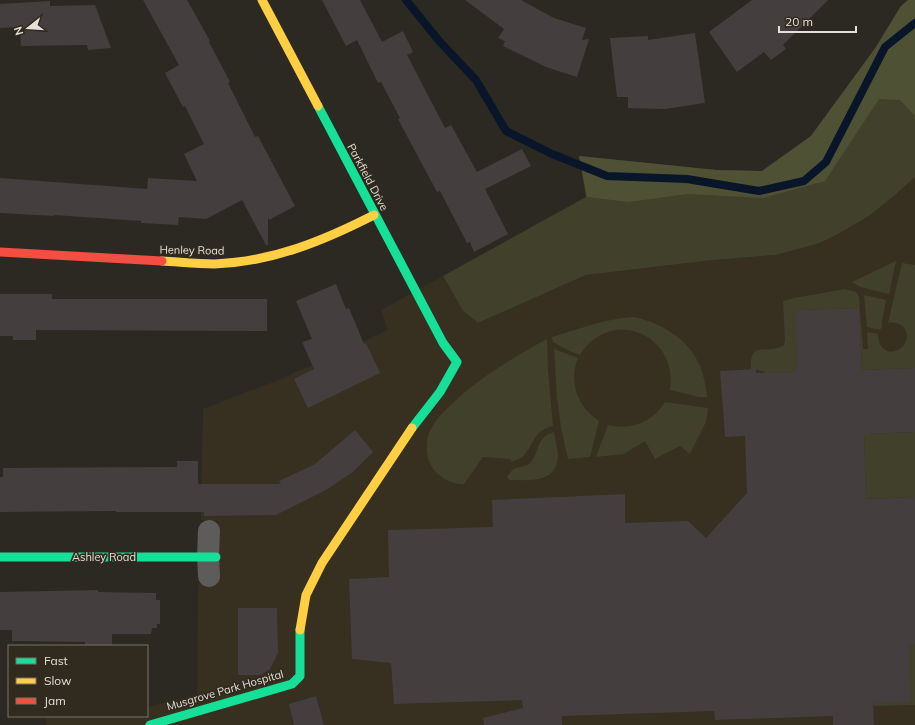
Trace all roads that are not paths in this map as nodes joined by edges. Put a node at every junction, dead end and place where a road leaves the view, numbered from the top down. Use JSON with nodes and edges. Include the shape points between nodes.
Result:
{"nodes":[{"id":1,"x":262,"y":0,"type":"edge"},
{"id":2,"x":374,"y":215,"type":"junction"},
{"id":3,"x":0,"y":252,"type":"edge"},
{"id":4,"x":457,"y":362,"type":"joint"},
{"id":5,"x":209,"y":531,"type":"dead end"},
{"id":6,"x":0,"y":558,"type":"edge"},
{"id":7,"x":211,"y":563,"type":"joint"},
{"id":8,"x":150,"y":725,"type":"edge"}],
"edges":[{"from":1,"to":2,"type":"street","name":"Parkfield Drive"},
{"from":2,"to":3,"type":"street","name":"Henley Road","via":[[304,247],[274,256],[221,263]]},
{"from":2,"to":4,"type":"street","name":"Parkfield Drive","via":[[443,342]]},
{"from":4,"to":8,"type":"street","name":"Musgrove Park Hospital","via":[[440,392],[407,435],[322,562],[306,595],[300,632],[300,676],[292,684]]},
{"from":5,"to":7,"type":"street","name":"Ashley Road"},
{"from":6,"to":7,"type":"street","name":"Ashley Road"}]}
